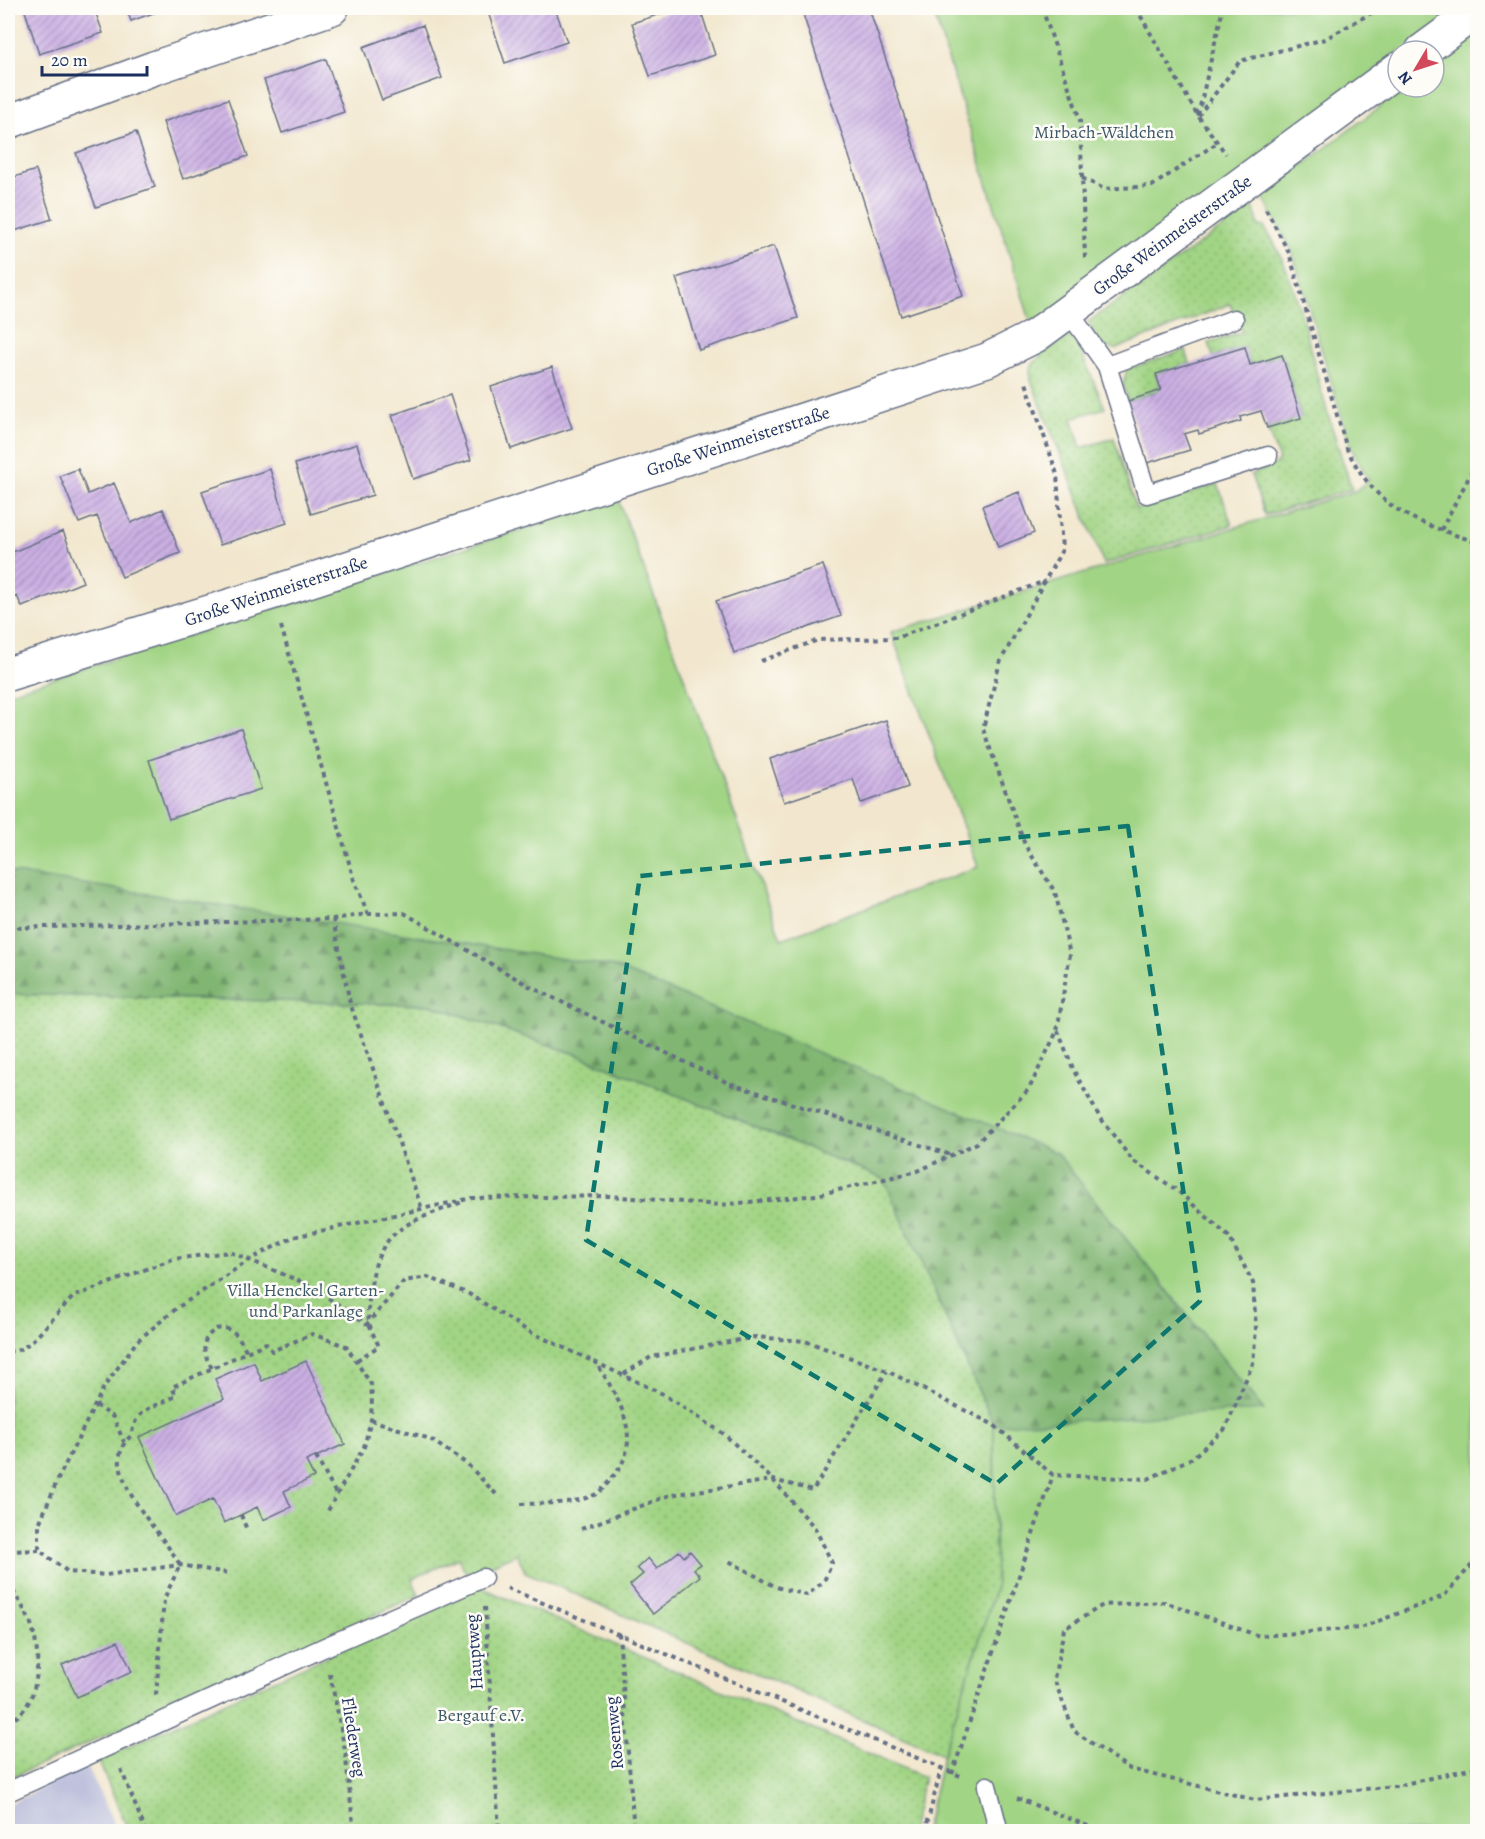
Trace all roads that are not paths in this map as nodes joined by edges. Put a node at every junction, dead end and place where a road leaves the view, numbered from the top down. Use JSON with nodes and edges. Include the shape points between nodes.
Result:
{"nodes":[{"id":1,"x":332,"y":8,"type":"edge"},
{"id":2,"x":1478,"y":10,"type":"edge"},
{"id":3,"x":1438,"y":39,"type":"edge"},
{"id":4,"x":1386,"y":78,"type":"edge"},
{"id":5,"x":8,"y":122,"type":"edge"},
{"id":6,"x":1078,"y":304,"type":"junction"},
{"id":7,"x":1234,"y":319,"type":"dead end"},
{"id":8,"x":1107,"y":366,"type":"junction"},
{"id":9,"x":1268,"y":456,"type":"dead end"},
{"id":10,"x":8,"y":674,"type":"edge"},
{"id":11,"x":483,"y":1578,"type":"road end"},
{"id":12,"x":987,"y":1786,"type":"road end"},
{"id":13,"x":8,"y":1792,"type":"edge"},
{"id":14,"x":999,"y":1832,"type":"edge"}],
"edges":[{"from":1,"to":5,"type":"street"},
{"from":2,"to":3,"type":"street"},
{"from":4,"to":6,"type":"street","name":"Große Weinmeisterstraße"},
{"from":6,"to":8,"type":"lane"},
{"from":6,"to":10,"type":"street","name":"Große Weinmeisterstraße","via":[[1013,349],[987,360],[283,590]]},
{"from":7,"to":8,"type":"lane"},
{"from":8,"to":9,"type":"lane","via":[[1147,494]]},
{"from":11,"to":13,"type":"lane"},
{"from":12,"to":14,"type":"lane"}]}
